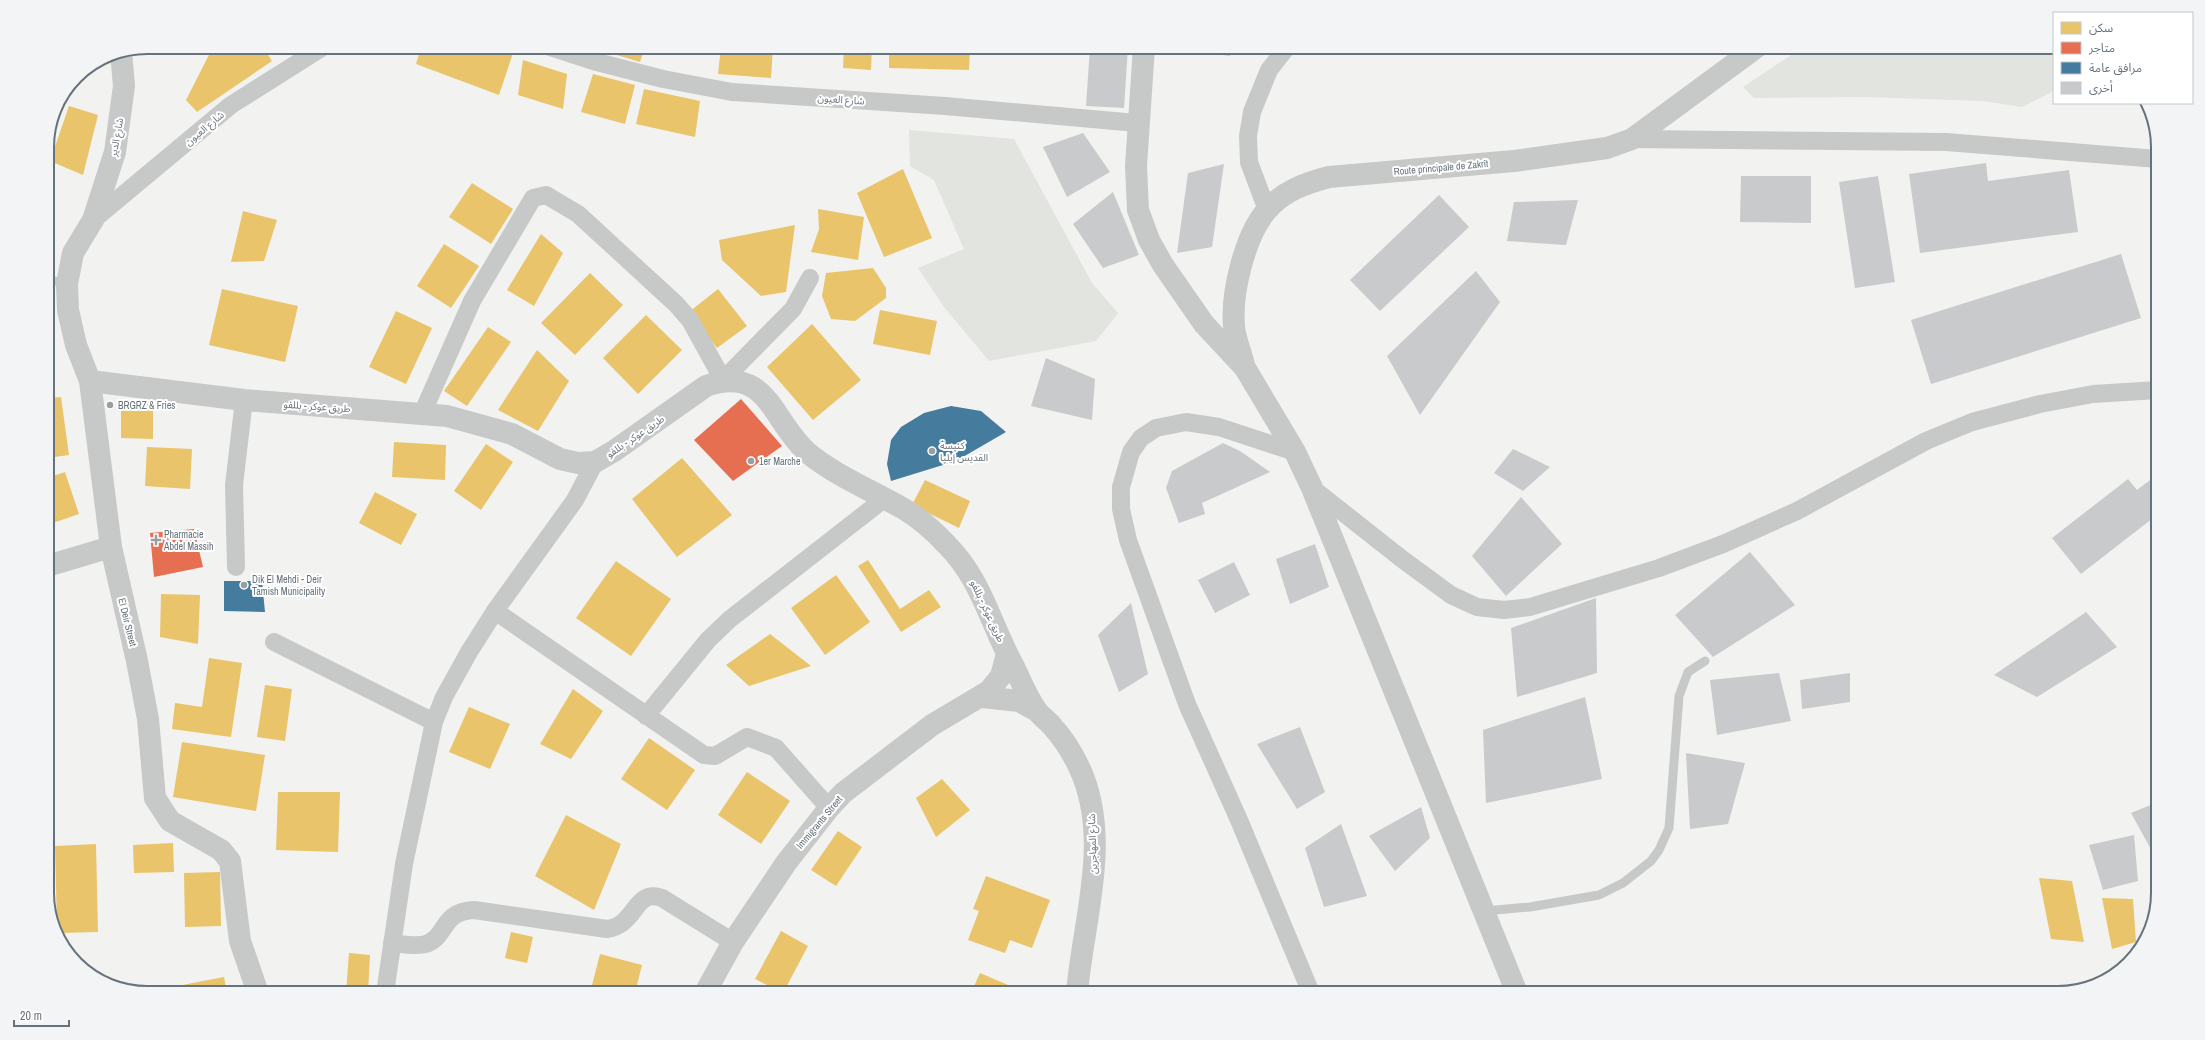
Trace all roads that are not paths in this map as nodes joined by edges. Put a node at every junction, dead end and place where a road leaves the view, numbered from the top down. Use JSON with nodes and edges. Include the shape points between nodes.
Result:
{"nodes":[{"id":1,"x":311,"y":54,"type":"edge"},
{"id":2,"x":572,"y":54,"type":"edge"},
{"id":3,"x":1143,"y":54,"type":"edge"},
{"id":4,"x":1281,"y":54,"type":"edge"},
{"id":5,"x":1748,"y":54,"type":"edge"},
{"id":6,"x":121,"y":58,"type":"edge"},
{"id":7,"x":1137,"y":123,"type":"junction"},
{"id":8,"x":1632,"y":140,"type":"junction"},
{"id":9,"x":2151,"y":158,"type":"edge"},
{"id":10,"x":1267,"y":210,"type":"junction"},
{"id":11,"x":93,"y":220,"type":"junction"},
{"id":12,"x":810,"y":278,"type":"dead end"},
{"id":13,"x":57,"y":281,"type":"edge"},
{"id":14,"x":1245,"y":368,"type":"junction"},
{"id":15,"x":723,"y":380,"type":"junction"},
{"id":16,"x":90,"y":381,"type":"junction"},
{"id":17,"x":2151,"y":390,"type":"edge"},
{"id":18,"x":244,"y":400,"type":"junction"},
{"id":19,"x":422,"y":414,"type":"junction"},
{"id":20,"x":1295,"y":452,"type":"junction"},
{"id":21,"x":595,"y":462,"type":"junction"},
{"id":22,"x":1312,"y":488,"type":"junction"},
{"id":23,"x":884,"y":499,"type":"junction"},
{"id":24,"x":110,"y":547,"type":"junction"},
{"id":25,"x":54,"y":564,"type":"edge"},
{"id":26,"x":236,"y":567,"type":"dead end"},
{"id":27,"x":495,"y":611,"type":"junction"},
{"id":28,"x":274,"y":642,"type":"dead end"},
{"id":29,"x":1007,"y":654,"type":"junction"},
{"id":30,"x":1705,"y":661,"type":"dead end"},
{"id":31,"x":982,"y":697,"type":"junction"},
{"id":32,"x":1037,"y":711,"type":"junction"},
{"id":33,"x":646,"y":716,"type":"junction"},
{"id":34,"x":434,"y":722,"type":"junction"},
{"id":35,"x":829,"y":808,"type":"junction"},
{"id":36,"x":1484,"y":911,"type":"junction"},
{"id":37,"x":733,"y":942,"type":"junction"},
{"id":38,"x":392,"y":943,"type":"junction"},
{"id":39,"x":256,"y":986,"type":"edge"},
{"id":40,"x":387,"y":986,"type":"edge"},
{"id":41,"x":709,"y":986,"type":"edge"},
{"id":42,"x":1079,"y":986,"type":"edge"},
{"id":43,"x":1308,"y":986,"type":"edge"},
{"id":44,"x":1514,"y":986,"type":"edge"}],
"edges":[{"from":1,"to":11,"type":"street","name":"شارع العيون","via":[[231,105]]},
{"from":2,"to":7,"type":"street","name":"شارع العيون","via":[[656,77],[732,92],[938,105]]},
{"from":3,"to":7,"type":"street"},
{"from":4,"to":10,"type":"street","via":[[1268,70],[1252,112],[1248,136],[1249,162]]},
{"from":5,"to":8,"type":"street","name":"Route principale de Zakrît"},
{"from":6,"to":11,"type":"street","name":"شارع الدير","via":[[124,86],[115,152]]},
{"from":7,"to":14,"type":"street","via":[[1138,210],[1149,240],[1204,324]]},
{"from":8,"to":9,"type":"street","via":[[1946,142]]},
{"from":8,"to":10,"type":"street","name":"Route principale de Zakrît","via":[[1607,148],[1521,160],[1329,177],[1307,183],[1290,192]]},
{"from":10,"to":14,"type":"street","name":"Route principale de Zakrît","via":[[1243,258],[1235,289],[1234,326]]},
{"from":11,"to":13,"type":"street","name":"El Deir Street"},
{"from":12,"to":15,"type":"street","via":[[793,310]]},
{"from":13,"to":16,"type":"street","name":"El Deir Street","via":[[68,310],[76,345]]},
{"from":14,"to":20,"type":"street"},
{"from":15,"to":19,"type":"street","via":[[690,320],[676,304],[578,214],[546,195],[540,195],[533,198],[472,301]]},
{"from":15,"to":21,"type":"street","name":"طريق عوكر - بللفو","via":[[706,386]]},
{"from":15,"to":23,"type":"street","name":"طريق عوكر - بللفو","via":[[757,388],[808,452]]},
{"from":16,"to":18,"type":"street","name":"طريق عوكر - بللفو"},
{"from":16,"to":24,"type":"street","name":"El Deir Street"},
{"from":17,"to":22,"type":"street","via":[[2093,394],[2040,404],[1972,422],[1926,441],[1797,511],[1723,544],[1659,568],[1524,608],[1504,610],[1477,607],[1451,594]]},
{"from":18,"to":19,"type":"street","name":"طريق عوكر - بللفو"},
{"from":18,"to":26,"type":"street","via":[[234,485]]},
{"from":19,"to":21,"type":"street","name":"طريق عوكر - بللفو","via":[[447,416],[512,434],[560,459],[578,463]]},
{"from":20,"to":22,"type":"street"},
{"from":20,"to":43,"type":"street","via":[[1259,438],[1219,427],[1186,422],[1156,428],[1142,438],[1131,452],[1122,487],[1121,509],[1128,540],[1187,704],[1239,820]]},
{"from":21,"to":27,"type":"street","via":[[575,500]]},
{"from":22,"to":36,"type":"street"},
{"from":23,"to":29,"type":"street","name":"طريق عوكر - بللفو","via":[[906,510],[924,524],[947,544],[963,563],[978,586]]},
{"from":23,"to":33,"type":"street","via":[[730,619],[708,640]]},
{"from":24,"to":25,"type":"street"},
{"from":24,"to":39,"type":"street","name":"El Deir Street","via":[[148,719],[155,798],[170,821],[221,850],[230,861],[240,941]]},
{"from":27,"to":33,"type":"street"},
{"from":27,"to":34,"type":"street","via":[[444,697]]},
{"from":28,"to":34,"type":"street"},
{"from":29,"to":31,"type":"street","name":"Immigrants Street","via":[[995,685]]},
{"from":29,"to":32,"type":"street","name":"شارع المهاجرين"},
{"from":30,"to":36,"type":"lane","via":[[1688,672],[1679,696],[1669,828],[1660,850],[1651,861],[1622,883],[1599,895],[1530,907]]},
{"from":31,"to":32,"type":"street","name":"شارع المهاجرين","via":[[1019,701]]},
{"from":31,"to":35,"type":"street","name":"Immigrants Street","via":[[932,725],[843,793]]},
{"from":32,"to":42,"type":"street","name":"شارع المهاجرين","via":[[1067,744],[1089,790],[1094,875]]},
{"from":33,"to":35,"type":"street","via":[[692,748],[709,756],[715,756],[748,737],[776,748]]},
{"from":34,"to":38,"type":"street","via":[[404,864]]},
{"from":35,"to":37,"type":"street","name":"Immigrants Street","via":[[786,863]]},
{"from":36,"to":44,"type":"street"},
{"from":37,"to":38,"type":"street","via":[[662,898],[652,896],[646,897],[628,920],[617,928],[607,929],[474,910],[455,914],[426,944]]},
{"from":37,"to":41,"type":"street","name":"Immigrants Street"},
{"from":38,"to":40,"type":"street"}]}
